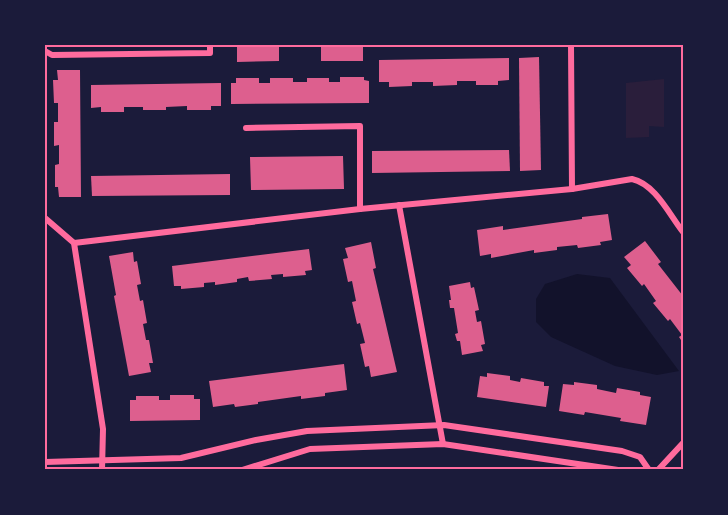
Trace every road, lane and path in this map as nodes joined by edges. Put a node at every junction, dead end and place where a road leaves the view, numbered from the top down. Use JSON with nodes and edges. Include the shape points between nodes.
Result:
{"nodes":[{"id":1,"x":210,"y":45,"type":"edge"},
{"id":2,"x":572,"y":45,"type":"edge"},
{"id":3,"x":45,"y":51,"type":"edge"},
{"id":4,"x":246,"y":128,"type":"dead end"},
{"id":5,"x":572,"y":189,"type":"junction"},
{"id":6,"x":399,"y":205,"type":"junction"},
{"id":7,"x":360,"y":209,"type":"junction"},
{"id":8,"x":45,"y":218,"type":"edge"},
{"id":9,"x":683,"y":232,"type":"edge"},
{"id":10,"x":74,"y":243,"type":"junction"},
{"id":11,"x":440,"y":425,"type":"junction"},
{"id":12,"x":683,"y":442,"type":"edge"},
{"id":13,"x":443,"y":444,"type":"junction"},
{"id":14,"x":102,"y":461,"type":"junction"},
{"id":15,"x":45,"y":462,"type":"edge"},
{"id":16,"x":102,"y":470,"type":"edge"},
{"id":17,"x":242,"y":470,"type":"edge"},
{"id":18,"x":618,"y":470,"type":"edge"},
{"id":19,"x":649,"y":470,"type":"edge"},
{"id":20,"x":658,"y":470,"type":"edge"}],
"edges":[{"from":1,"to":3,"type":"street","via":[[210,53],[52,55]]},
{"from":2,"to":5,"type":"street"},
{"from":4,"to":7,"type":"street","via":[[360,126]]},
{"from":5,"to":6,"type":"street"},
{"from":5,"to":9,"type":"street","via":[[640,180]]},
{"from":6,"to":7,"type":"street"},
{"from":6,"to":11,"type":"street"},
{"from":7,"to":10,"type":"street"},
{"from":8,"to":10,"type":"street"},
{"from":10,"to":14,"type":"street","via":[[103,429]]},
{"from":11,"to":13,"type":"street"},
{"from":11,"to":14,"type":"street","via":[[307,430],[192,457]]},
{"from":11,"to":19,"type":"street","via":[[622,451],[640,457]]},
{"from":12,"to":20,"type":"street"},
{"from":13,"to":17,"type":"street","via":[[310,449]]},
{"from":13,"to":18,"type":"street"},
{"from":14,"to":15,"type":"street"},
{"from":14,"to":16,"type":"street"}]}
